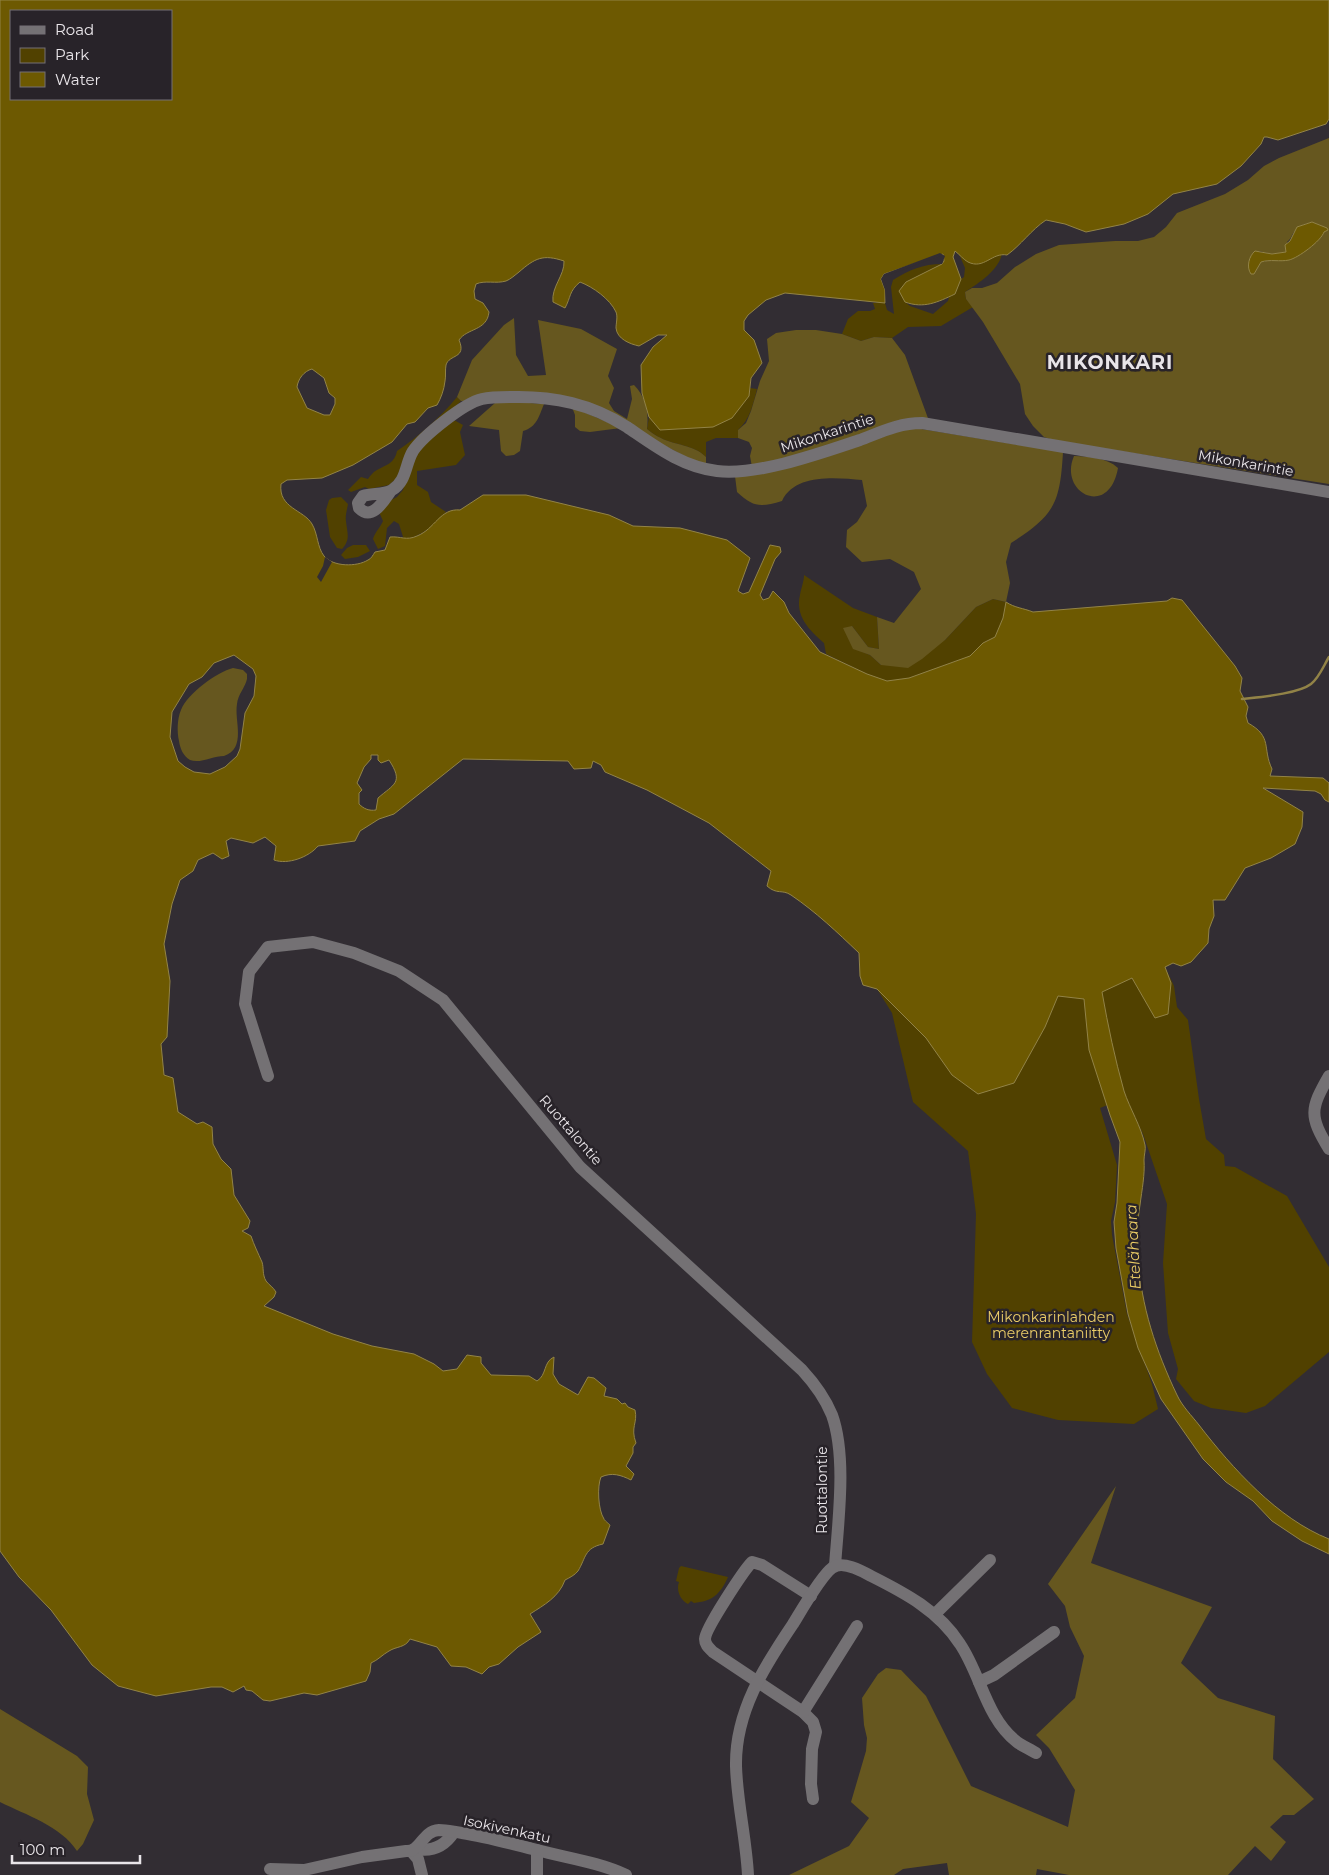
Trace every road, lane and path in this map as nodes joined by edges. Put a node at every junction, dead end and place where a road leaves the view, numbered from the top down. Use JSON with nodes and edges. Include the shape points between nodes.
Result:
{"nodes":[{"id":1,"x":390,"y":492,"type":"dead end"},
{"id":2,"x":1329,"y":492,"type":"edge"},
{"id":3,"x":268,"y":1076,"type":"dead end"},
{"id":4,"x":1329,"y":1076,"type":"edge"},
{"id":5,"x":1329,"y":1149,"type":"edge"},
{"id":6,"x":990,"y":1560,"type":"dead end"},
{"id":7,"x":835,"y":1566,"type":"junction"},
{"id":8,"x":811,"y":1596,"type":"junction"},
{"id":9,"x":935,"y":1614,"type":"junction"},
{"id":10,"x":857,"y":1626,"type":"dead end"},
{"id":11,"x":1054,"y":1632,"type":"dead end"},
{"id":12,"x":757,"y":1681,"type":"junction"},
{"id":13,"x":979,"y":1682,"type":"junction"},
{"id":14,"x":803,"y":1712,"type":"junction"},
{"id":15,"x":1036,"y":1753,"type":"dead end"},
{"id":16,"x":813,"y":1799,"type":"dead end"},
{"id":17,"x":414,"y":1850,"type":"junction"},
{"id":18,"x":537,"y":1850,"type":"junction"},
{"id":19,"x":270,"y":1869,"type":"dead end"},
{"id":20,"x":304,"y":1872,"type":"edge"},
{"id":21,"x":422,"y":1875,"type":"edge"},
{"id":22,"x":537,"y":1875,"type":"edge"},
{"id":23,"x":626,"y":1875,"type":"edge"},
{"id":24,"x":748,"y":1875,"type":"edge"}],
"edges":[{"from":1,"to":2,"type":"street","name":"Mikonkarintie","via":[[401,482],[419,444],[464,407],[484,398],[527,396],[567,401],[599,411],[679,460],[719,472],[777,465],[900,425],[922,423]]},
{"from":3,"to":7,"type":"street","name":"Ruottalontie","via":[[245,1004],[249,972],[268,947],[313,942],[354,953],[399,971],[443,1000],[580,1167],[788,1356],[812,1382],[831,1413],[837,1437],[840,1478]]},
{"from":4,"to":5,"type":"street","via":[[1317,1098],[1314,1115],[1317,1128]]},
{"from":6,"to":9,"type":"street"},
{"from":7,"to":8,"type":"street"},
{"from":7,"to":9,"type":"street","via":[[863,1572],[901,1591]]},
{"from":8,"to":12,"type":"street"},
{"from":8,"to":12,"type":"street","via":[[755,1562],[749,1565],[710,1625],[705,1638],[707,1647]]},
{"from":9,"to":13,"type":"street","via":[[960,1643]]},
{"from":10,"to":14,"type":"street"},
{"from":11,"to":13,"type":"street"},
{"from":12,"to":14,"type":"street"},
{"from":12,"to":24,"type":"street","via":[[742,1723],[737,1752]]},
{"from":13,"to":15,"type":"street","via":[[1006,1731]]},
{"from":14,"to":16,"type":"street","via":[[813,1722],[816,1732],[812,1749]]},
{"from":17,"to":18,"type":"street","name":"Isokivenkatu","via":[[436,1830],[495,1838]]},
{"from":17,"to":20,"type":"street"},
{"from":17,"to":21,"type":"street"},
{"from":18,"to":22,"type":"street"},
{"from":18,"to":23,"type":"street","name":"Isokivenkatu","via":[[605,1866]]},
{"from":19,"to":20,"type":"street"}]}
